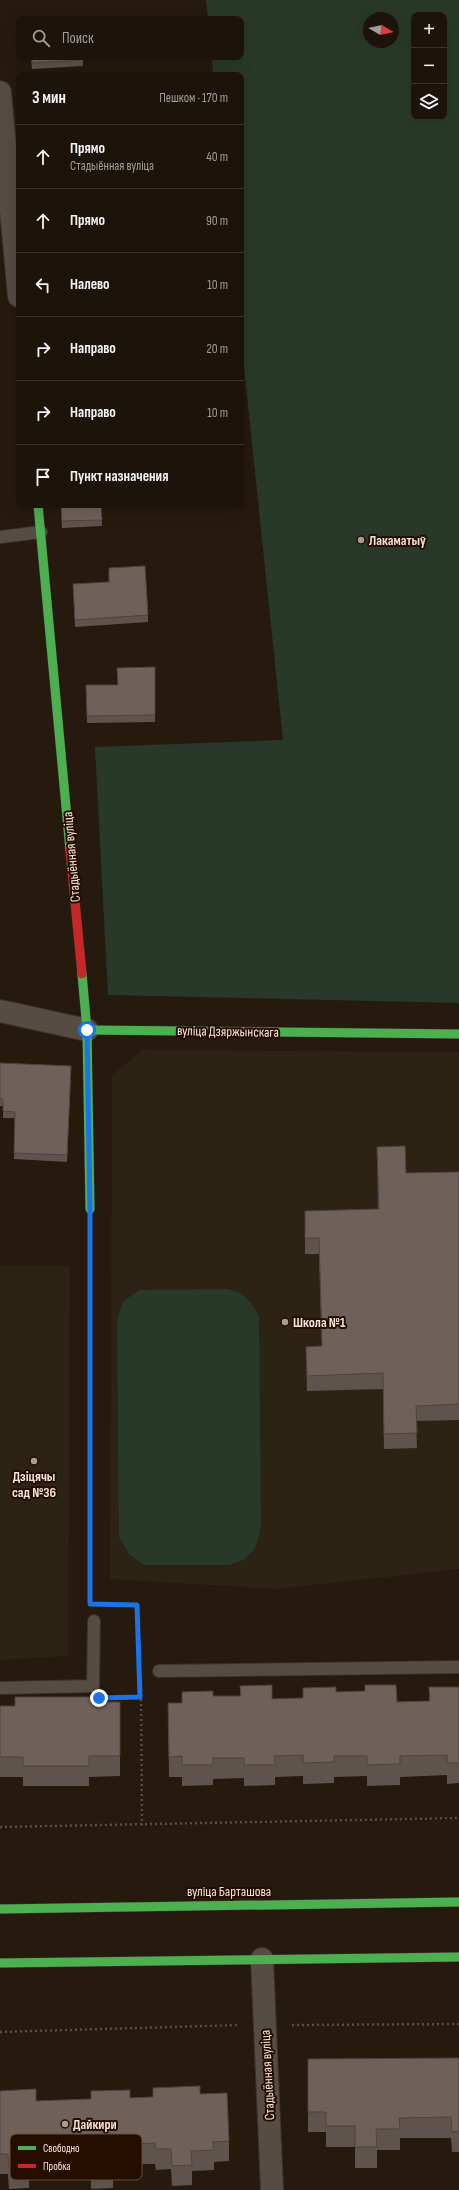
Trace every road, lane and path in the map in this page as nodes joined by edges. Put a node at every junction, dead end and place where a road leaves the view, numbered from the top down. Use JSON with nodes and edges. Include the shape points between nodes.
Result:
{"nodes":[{"id":1,"x":0,"y":92,"type":"edge"},
{"id":2,"x":16,"y":264,"type":"edge"},
{"id":3,"x":38,"y":508,"type":"edge"},
{"id":4,"x":41,"y":532,"type":"junction"},
{"id":5,"x":0,"y":537,"type":"edge"},
{"id":6,"x":0,"y":1011,"type":"edge"},
{"id":7,"x":87,"y":1030,"type":"junction"},
{"id":8,"x":459,"y":1034,"type":"edge"},
{"id":9,"x":90,"y":1209,"type":"joint"},
{"id":10,"x":90,"y":1604,"type":"dead end"},
{"id":11,"x":106,"y":1604,"type":"dead end"},
{"id":12,"x":94,"y":1621,"type":"dead end"},
{"id":13,"x":140,"y":1663,"type":"dead end"},
{"id":14,"x":459,"y":1667,"type":"edge"},
{"id":15,"x":160,"y":1671,"type":"dead end"},
{"id":16,"x":140,"y":1677,"type":"dead end"},
{"id":17,"x":0,"y":1688,"type":"edge"},
{"id":18,"x":140,"y":1697,"type":"junction"},
{"id":19,"x":106,"y":1698,"type":"dead end"},
{"id":20,"x":459,"y":1818,"type":"edge"},
{"id":21,"x":142,"y":1826,"type":"junction"},
{"id":22,"x":0,"y":1827,"type":"edge"},
{"id":23,"x":459,"y":1902,"type":"edge"},
{"id":24,"x":0,"y":1909,"type":"edge"},
{"id":25,"x":459,"y":1957,"type":"edge"},
{"id":26,"x":262,"y":1959,"type":"junction"},
{"id":27,"x":0,"y":1963,"type":"edge"},
{"id":28,"x":459,"y":2024,"type":"edge"},
{"id":29,"x":264,"y":2025,"type":"junction"},
{"id":30,"x":0,"y":2032,"type":"edge"},
{"id":31,"x":272,"y":2190,"type":"edge"}],
"edges":[{"from":1,"to":2,"type":"street"},
{"from":3,"to":4,"type":"street","name":"Стадыённая вуліца"},
{"from":4,"to":5,"type":"lane"},
{"from":4,"to":7,"type":"street","name":"Стадыённая вуліца"},
{"from":6,"to":7,"type":"street","name":"вуліца Дзяржынскага"},
{"from":7,"to":8,"type":"street","name":"вуліца Дзяржынскага"},
{"from":7,"to":9,"type":"street","name":"Стадыённая вуліца"},
{"from":9,"to":10,"type":"path"},
{"from":11,"to":13,"type":"path","via":[[137,1605]]},
{"from":12,"to":17,"type":"lane","via":[[93,1686]]},
{"from":14,"to":15,"type":"lane"},
{"from":16,"to":18,"type":"path"},
{"from":18,"to":19,"type":"path"},
{"from":18,"to":21,"type":"path"},
{"from":20,"to":21,"type":"path"},
{"from":21,"to":22,"type":"path"},
{"from":23,"to":24,"type":"street","name":"вуліца Барташова"},
{"from":25,"to":26,"type":"street"},
{"from":26,"to":27,"type":"street"},
{"from":26,"to":29,"type":"street","name":"Стадыённая вуліца"},
{"from":28,"to":29,"type":"path"},
{"from":29,"to":30,"type":"path"},
{"from":29,"to":31,"type":"street","name":"Стадыённая вуліца"}]}
